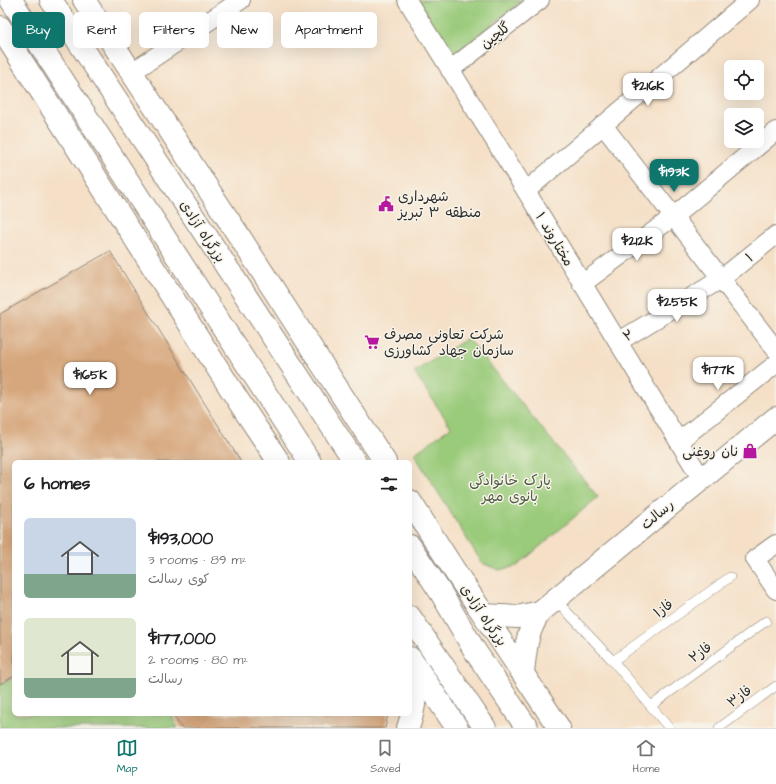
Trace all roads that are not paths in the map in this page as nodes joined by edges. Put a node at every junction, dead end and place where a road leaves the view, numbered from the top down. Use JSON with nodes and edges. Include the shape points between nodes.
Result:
{"nodes":[{"id":1,"x":11,"y":0,"type":"edge"},
{"id":2,"x":51,"y":0,"type":"edge"},
{"id":3,"x":84,"y":0,"type":"edge"},
{"id":4,"x":241,"y":0,"type":"edge"},
{"id":5,"x":407,"y":0,"type":"edge"},
{"id":6,"x":540,"y":0,"type":"edge"},
{"id":7,"x":750,"y":0,"type":"edge"},
{"id":8,"x":0,"y":27,"type":"edge"},
{"id":9,"x":450,"y":70,"type":"junction"},
{"id":10,"x":132,"y":72,"type":"junction"},
{"id":11,"x":603,"y":125,"type":"junction"},
{"id":12,"x":776,"y":131,"type":"edge"},
{"id":13,"x":526,"y":191,"type":"junction"},
{"id":14,"x":673,"y":216,"type":"junction"},
{"id":15,"x":776,"y":235,"type":"edge"},
{"id":16,"x":721,"y":279,"type":"junction"},
{"id":17,"x":582,"y":284,"type":"junction"},
{"id":18,"x":618,"y":342,"type":"junction"},
{"id":19,"x":776,"y":350,"type":"edge"},
{"id":20,"x":776,"y":364,"type":"edge"},
{"id":21,"x":776,"y":418,"type":"edge"},
{"id":22,"x":679,"y":441,"type":"junction"},
{"id":23,"x":278,"y":460,"type":"edge"},
{"id":24,"x":309,"y":460,"type":"edge"},
{"id":25,"x":354,"y":460,"type":"edge"},
{"id":26,"x":384,"y":460,"type":"edge"},
{"id":27,"x":701,"y":478,"type":"junction"},
{"id":28,"x":412,"y":504,"type":"edge"},
{"id":29,"x":776,"y":544,"type":"edge"},
{"id":30,"x":412,"y":549,"type":"edge"},
{"id":31,"x":730,"y":577,"type":"dead end"},
{"id":32,"x":776,"y":590,"type":"edge"},
{"id":33,"x":548,"y":605,"type":"junction"},
{"id":34,"x":484,"y":615,"type":"junction"},
{"id":35,"x":412,"y":620,"type":"edge"},
{"id":36,"x":766,"y":620,"type":"dead end"},
{"id":37,"x":613,"y":661,"type":"junction"},
{"id":38,"x":413,"y":663,"type":"edge"},
{"id":39,"x":523,"y":672,"type":"junction"},
{"id":40,"x":776,"y":686,"type":"edge"},
{"id":41,"x":651,"y":706,"type":"junction"},
{"id":42,"x":444,"y":709,"type":"junction"},
{"id":43,"x":408,"y":728,"type":"edge"},
{"id":44,"x":457,"y":728,"type":"edge"},
{"id":45,"x":472,"y":728,"type":"edge"},
{"id":46,"x":486,"y":728,"type":"edge"},
{"id":47,"x":527,"y":728,"type":"edge"},
{"id":48,"x":559,"y":728,"type":"edge"},
{"id":49,"x":669,"y":728,"type":"edge"},
{"id":50,"x":719,"y":728,"type":"edge"}],
"edges":[{"from":1,"to":24,"type":"main road"},
{"from":2,"to":25,"type":"main road","name":"بزرگراه آزادی"},
{"from":3,"to":10,"type":"main road","name":"بزرگراه آزادی"},
{"from":4,"to":10,"type":"street"},
{"from":5,"to":9,"type":"street","name":"مختاروند ۱"},
{"from":6,"to":9,"type":"street","name":"گلچین"},
{"from":7,"to":11,"type":"street"},
{"from":8,"to":23,"type":"main road"},
{"from":9,"to":13,"type":"street","name":"مختاروند ۱"},
{"from":10,"to":26,"type":"main road","name":"بزرگراه آزادی"},
{"from":11,"to":13,"type":"street"},
{"from":11,"to":14,"type":"street"},
{"from":12,"to":14,"type":"street"},
{"from":13,"to":17,"type":"street","name":"مختاروند ۱"},
{"from":14,"to":16,"type":"street"},
{"from":14,"to":17,"type":"street"},
{"from":15,"to":16,"type":"street","name":"۱"},
{"from":16,"to":18,"type":"street","name":"۲"},
{"from":16,"to":19,"type":"street"},
{"from":17,"to":18,"type":"street","name":"مختاروند ۱"},
{"from":18,"to":22,"type":"street","name":"مختاروند ۱"},
{"from":20,"to":22,"type":"street"},
{"from":21,"to":27,"type":"main road","name":"رسالت"},
{"from":22,"to":27,"type":"street","name":"مختاروند ۱"},
{"from":27,"to":33,"type":"main road","name":"رسالت"},
{"from":28,"to":34,"type":"main road","name":"بزرگراه آزادی"},
{"from":29,"to":32,"type":"street","via":[[755,559]]},
{"from":30,"to":47,"type":"main road","name":"بزرگراه آزادی","via":[[475,651]]},
{"from":31,"to":37,"type":"lane","name":"فاز۱"},
{"from":33,"to":34,"type":"main road","via":[[517,617]]},
{"from":33,"to":37,"type":"lane"},
{"from":33,"to":39,"type":"main road","via":[[532,624]]},
{"from":34,"to":39,"type":"main road","name":"بزرگراه آزادی"},
{"from":35,"to":46,"type":"main road"},
{"from":36,"to":41,"type":"lane","name":"فاز۲"},
{"from":37,"to":41,"type":"lane"},
{"from":38,"to":42,"type":"main road"},
{"from":38,"to":43,"type":"main road","via":[[415,702]]},
{"from":39,"to":48,"type":"main road","name":"بزرگراه آزادی"},
{"from":40,"to":50,"type":"lane","name":"فاز۳"},
{"from":41,"to":49,"type":"lane"},
{"from":42,"to":44,"type":"main road"},
{"from":42,"to":45,"type":"main road"}]}
